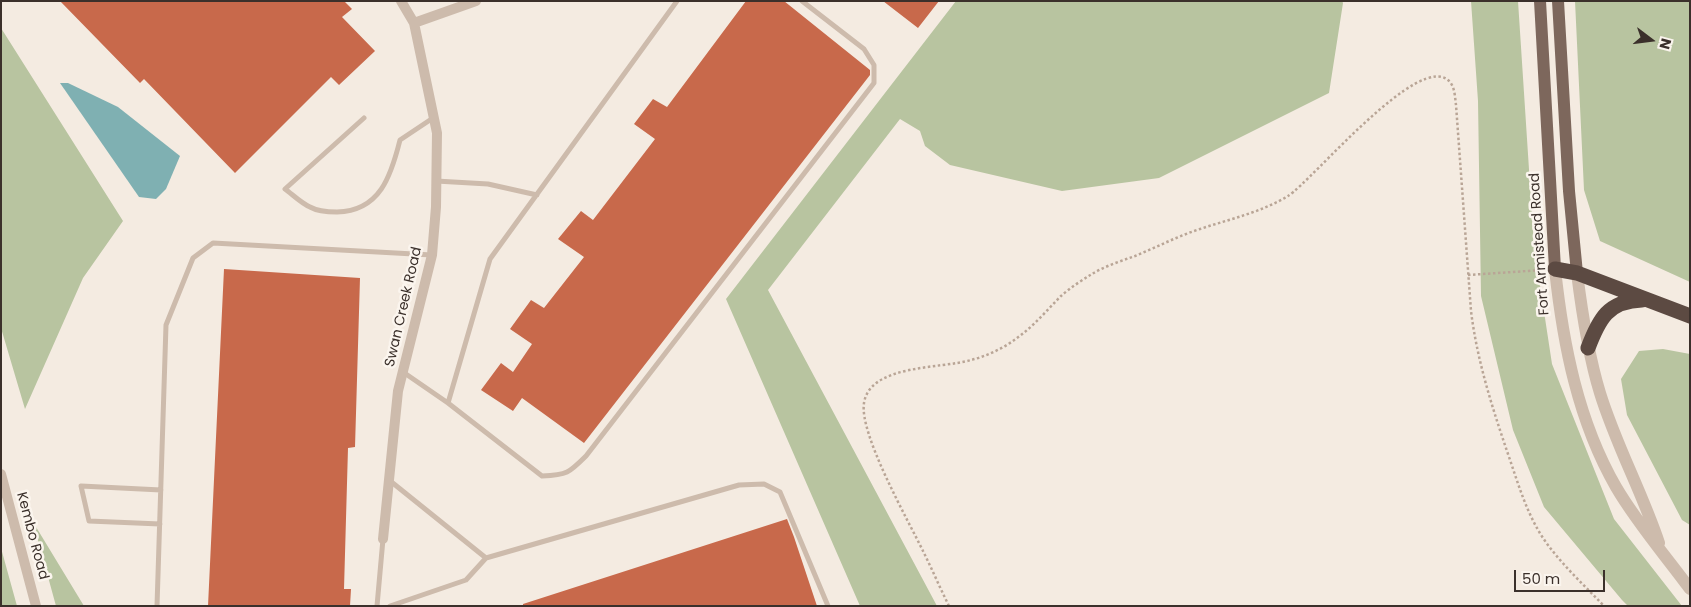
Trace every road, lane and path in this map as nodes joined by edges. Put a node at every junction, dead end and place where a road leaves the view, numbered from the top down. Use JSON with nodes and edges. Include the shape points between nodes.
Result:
{"nodes":[{"id":1,"x":400,"y":1,"type":"edge"},
{"id":2,"x":476,"y":1,"type":"edge"},
{"id":3,"x":677,"y":1,"type":"edge"},
{"id":4,"x":802,"y":1,"type":"edge"},
{"id":5,"x":1540,"y":1,"type":"edge"},
{"id":6,"x":1558,"y":1,"type":"edge"},
{"id":7,"x":414,"y":23,"type":"junction"},
{"id":8,"x":364,"y":118,"type":"dead end"},
{"id":9,"x":434,"y":118,"type":"junction"},
{"id":10,"x":436,"y":181,"type":"junction"},
{"id":11,"x":536,"y":195,"type":"junction"},
{"id":12,"x":432,"y":255,"type":"junction"},
{"id":13,"x":1554,"y":269,"type":"junction"},
{"id":14,"x":1577,"y":273,"type":"junction"},
{"id":15,"x":1468,"y":275,"type":"junction"},
{"id":16,"x":1647,"y":300,"type":"junction"},
{"id":17,"x":1690,"y":316,"type":"edge"},
{"id":18,"x":1588,"y":348,"type":"junction"},
{"id":19,"x":403,"y":372,"type":"junction"},
{"id":20,"x":448,"y":403,"type":"junction"},
{"id":21,"x":1,"y":474,"type":"edge"},
{"id":22,"x":389,"y":480,"type":"junction"},
{"id":23,"x":161,"y":490,"type":"junction"},
{"id":24,"x":160,"y":524,"type":"junction"},
{"id":25,"x":383,"y":539,"type":"joint"},
{"id":26,"x":1661,"y":550,"type":"junction"},
{"id":27,"x":486,"y":558,"type":"junction"},
{"id":28,"x":1690,"y":589,"type":"edge"},
{"id":29,"x":36,"y":606,"type":"edge"},
{"id":30,"x":157,"y":606,"type":"edge"},
{"id":31,"x":377,"y":606,"type":"edge"},
{"id":32,"x":390,"y":606,"type":"edge"},
{"id":33,"x":828,"y":606,"type":"edge"},
{"id":34,"x":949,"y":606,"type":"edge"},
{"id":35,"x":1604,"y":606,"type":"edge"}],
"edges":[{"from":1,"to":7,"type":"street"},
{"from":2,"to":7,"type":"street"},
{"from":3,"to":11,"type":"lane"},
{"from":4,"to":20,"type":"lane","via":[[864,49],[874,65],[874,83],[586,456],[571,471],[542,476]]},
{"from":5,"to":13,"type":"main road","name":"Fort Armistead Road"},
{"from":6,"to":14,"type":"main road","name":"Fort Armistead Road"},
{"from":7,"to":9,"type":"street","name":"Swan Creek Road"},
{"from":8,"to":9,"type":"lane","via":[[284,189],[310,207],[331,212],[364,206],[381,190],[393,169],[400,140]]},
{"from":9,"to":10,"type":"street","name":"Swan Creek Road"},
{"from":10,"to":11,"type":"lane","via":[[488,184]]},
{"from":10,"to":12,"type":"street","name":"Swan Creek Road"},
{"from":11,"to":20,"type":"lane","via":[[490,259]]},
{"from":12,"to":19,"type":"street","name":"Swan Creek Road"},
{"from":12,"to":23,"type":"lane","via":[[213,243],[192,258],[166,325]]},
{"from":13,"to":14,"type":"highway"},
{"from":13,"to":15,"type":"path"},
{"from":13,"to":26,"type":"street","name":"Fort Armistead Road","via":[[1567,352],[1579,399],[1616,486],[1638,522]]},
{"from":14,"to":16,"type":"highway"},
{"from":14,"to":18,"type":"street","name":"Fort Armistead Road"},
{"from":15,"to":34,"type":"path","via":[[1456,105],[1450,83],[1433,77],[1422,80],[1370,117],[1303,184],[1274,203],[1196,230],[1094,273],[1063,294],[1034,324],[1003,348],[970,361],[904,372],[875,382],[864,403],[870,440]]},
{"from":15,"to":35,"type":"path","via":[[1475,339],[1491,404],[1525,506],[1554,553]]},
{"from":16,"to":17,"type":"highway"},
{"from":16,"to":18,"type":"highway","via":[[1628,300],[1612,307],[1596,328]]},
{"from":18,"to":26,"type":"street","name":"Fort Armistead Road","via":[[1615,436]]},
{"from":19,"to":20,"type":"lane"},
{"from":19,"to":22,"type":"street","name":"Swan Creek Road","via":[[398,391]]},
{"from":21,"to":29,"type":"street","name":"Kembo Road"},
{"from":22,"to":25,"type":"street","name":"Swan Creek Road"},
{"from":22,"to":27,"type":"lane"},
{"from":23,"to":24,"type":"lane"},
{"from":23,"to":24,"type":"lane","via":[[81,486],[89,521]]},
{"from":24,"to":30,"type":"lane"},
{"from":25,"to":31,"type":"lane"},
{"from":26,"to":28,"type":"street","name":"Fort Armistead Road"},
{"from":27,"to":32,"type":"lane","via":[[466,580]]},
{"from":27,"to":33,"type":"lane","via":[[739,485],[764,484],[780,492]]}]}
